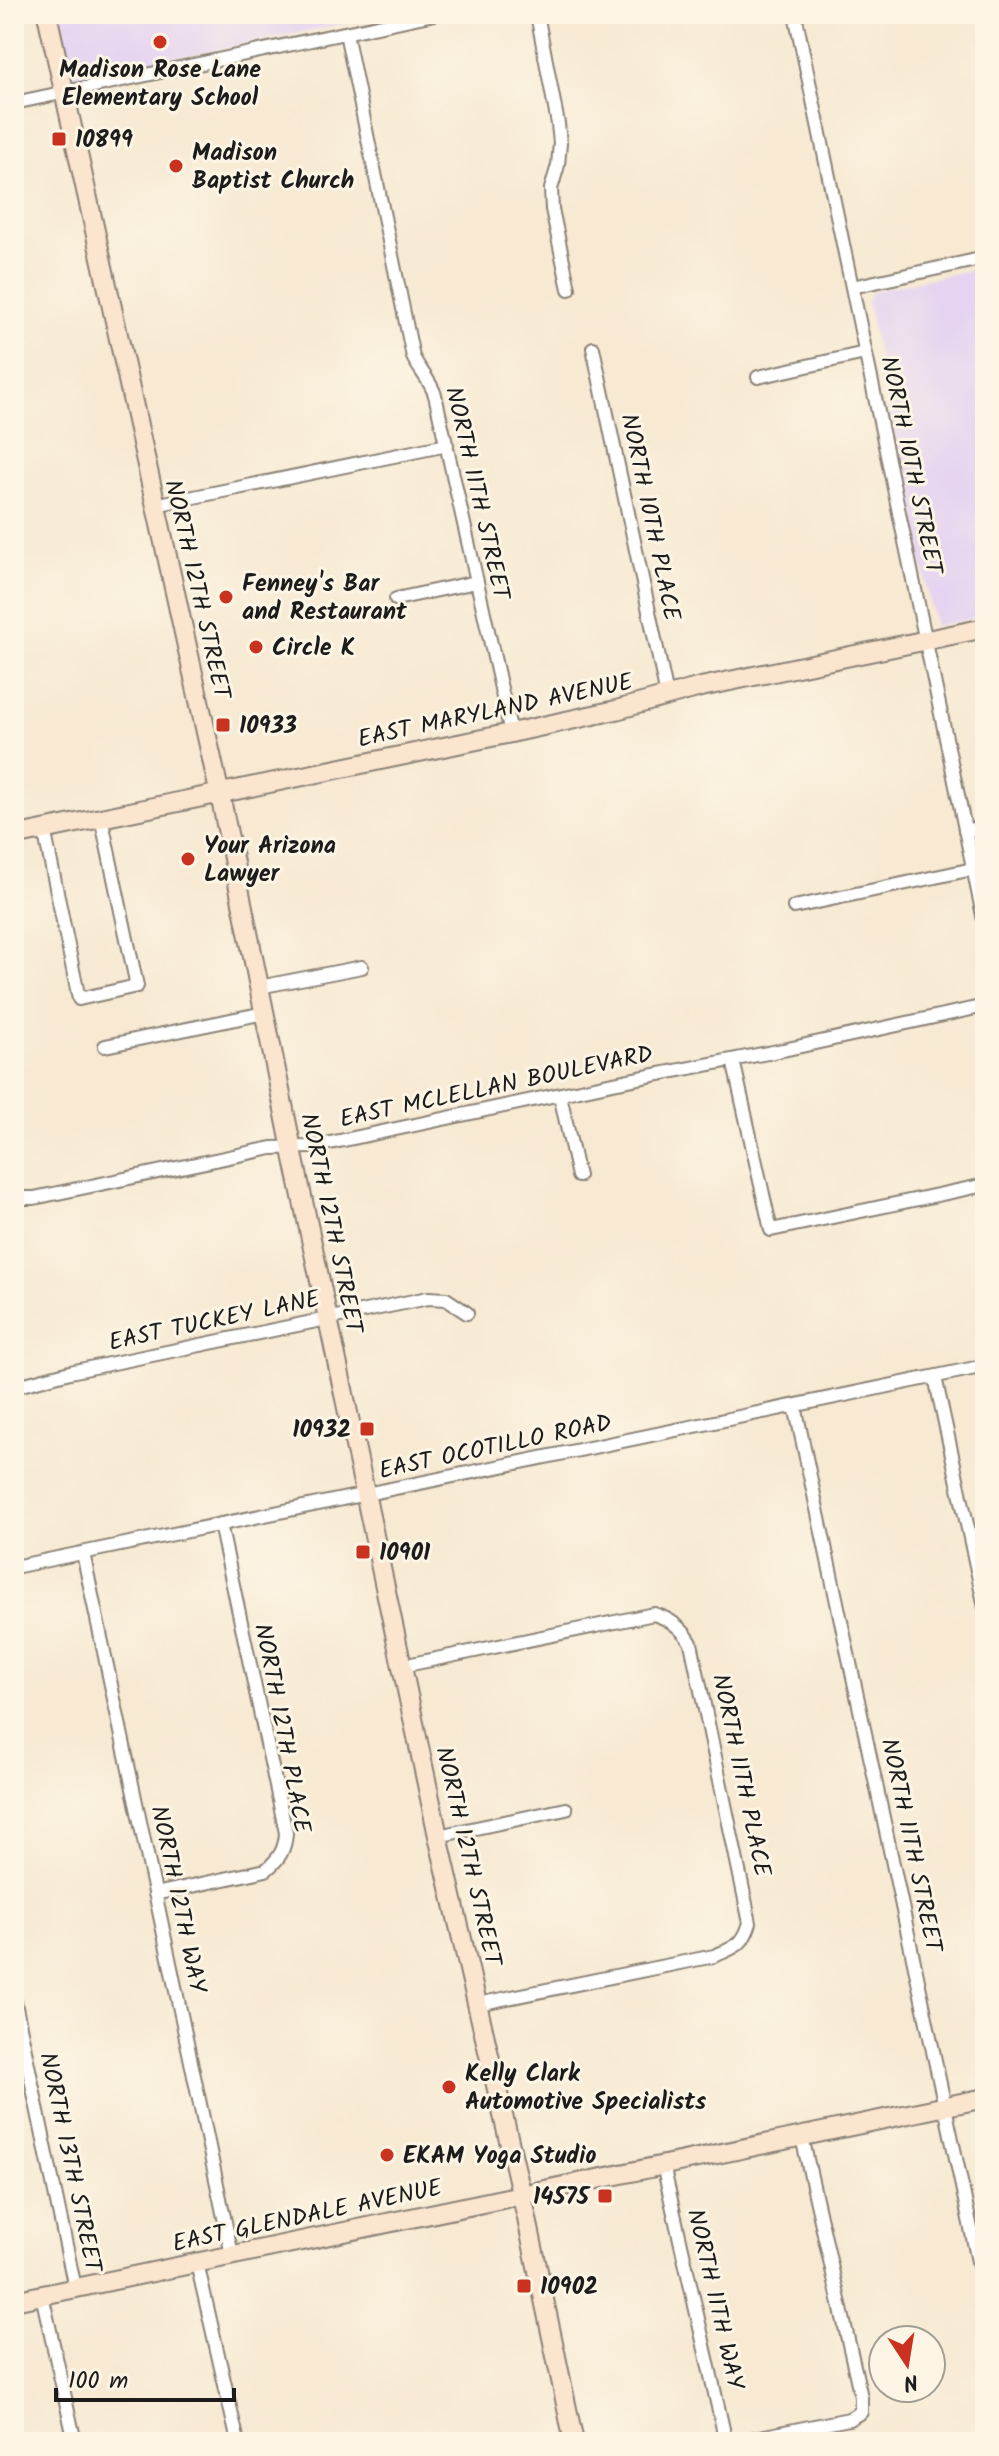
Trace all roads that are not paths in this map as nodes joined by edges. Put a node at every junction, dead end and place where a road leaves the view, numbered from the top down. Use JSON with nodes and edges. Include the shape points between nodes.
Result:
{"nodes":[{"id":1,"x":47,"y":14,"type":"edge"},
{"id":2,"x":434,"y":14,"type":"edge"},
{"id":3,"x":537,"y":14,"type":"edge"},
{"id":4,"x":795,"y":14,"type":"edge"},
{"id":5,"x":346,"y":33,"type":"junction"},
{"id":6,"x":64,"y":92,"type":"junction"},
{"id":7,"x":14,"y":103,"type":"edge"},
{"id":8,"x":985,"y":258,"type":"edge"},
{"id":9,"x":852,"y":287,"type":"junction"},
{"id":10,"x":569,"y":289,"type":"dead end"},
{"id":11,"x":593,"y":348,"type":"dead end"},
{"id":12,"x":865,"y":353,"type":"junction"},
{"id":13,"x":758,"y":377,"type":"dead end"},
{"id":14,"x":447,"y":445,"type":"junction"},
{"id":15,"x":155,"y":505,"type":"junction"},
{"id":16,"x":476,"y":582,"type":"junction"},
{"id":17,"x":396,"y":599,"type":"dead end"},
{"id":18,"x":985,"y":628,"type":"edge"},
{"id":19,"x":926,"y":641,"type":"junction"},
{"id":20,"x":667,"y":696,"type":"junction"},
{"id":21,"x":511,"y":733,"type":"junction"},
{"id":22,"x":219,"y":793,"type":"junction"},
{"id":23,"x":101,"y":817,"type":"junction"},
{"id":24,"x":985,"y":827,"type":"edge"},
{"id":25,"x":44,"y":829,"type":"junction"},
{"id":26,"x":965,"y":831,"type":"junction"},
{"id":27,"x":14,"y":836,"type":"edge"},
{"id":28,"x":973,"y":869,"type":"junction"},
{"id":29,"x":794,"y":907,"type":"dead end"},
{"id":30,"x":985,"y":925,"type":"edge"},
{"id":31,"x":362,"y":967,"type":"dead end"},
{"id":32,"x":259,"y":987,"type":"junction"},
{"id":33,"x":985,"y":1006,"type":"edge"},
{"id":34,"x":264,"y":1013,"type":"junction"},
{"id":35,"x":105,"y":1046,"type":"dead end"},
{"id":36,"x":733,"y":1060,"type":"junction"},
{"id":37,"x":560,"y":1095,"type":"junction"},
{"id":38,"x":292,"y":1147,"type":"junction"},
{"id":39,"x":578,"y":1176,"type":"dead end"},
{"id":40,"x":985,"y":1185,"type":"edge"},
{"id":41,"x":14,"y":1198,"type":"edge"},
{"id":42,"x":467,"y":1313,"type":"dead end"},
{"id":43,"x":328,"y":1319,"type":"junction"},
{"id":44,"x":985,"y":1366,"type":"edge"},
{"id":45,"x":935,"y":1377,"type":"junction"},
{"id":46,"x":14,"y":1387,"type":"edge"},
{"id":47,"x":795,"y":1406,"type":"junction"},
{"id":48,"x":366,"y":1496,"type":"junction"},
{"id":49,"x":220,"y":1524,"type":"junction"},
{"id":50,"x":83,"y":1553,"type":"junction"},
{"id":51,"x":14,"y":1567,"type":"edge"},
{"id":52,"x":985,"y":1607,"type":"edge"},
{"id":53,"x":402,"y":1666,"type":"junction"},
{"id":54,"x":566,"y":1809,"type":"dead end"},
{"id":55,"x":438,"y":1836,"type":"junction"},
{"id":56,"x":155,"y":1894,"type":"junction"},
{"id":57,"x":14,"y":1998,"type":"edge"},
{"id":58,"x":478,"y":2004,"type":"junction"},
{"id":59,"x":985,"y":2098,"type":"edge"},
{"id":60,"x":945,"y":2107,"type":"junction"},
{"id":61,"x":802,"y":2137,"type":"junction"},
{"id":62,"x":663,"y":2165,"type":"junction"},
{"id":63,"x":522,"y":2195,"type":"junction"},
{"id":64,"x":232,"y":2255,"type":"junction"},
{"id":65,"x":197,"y":2263,"type":"junction"},
{"id":66,"x":75,"y":2288,"type":"junction"},
{"id":67,"x":985,"y":2294,"type":"edge"},
{"id":68,"x":42,"y":2295,"type":"junction"},
{"id":69,"x":14,"y":2301,"type":"edge"},
{"id":70,"x":75,"y":2442,"type":"edge"},
{"id":71,"x":238,"y":2442,"type":"edge"},
{"id":72,"x":574,"y":2442,"type":"edge"},
{"id":73,"x":726,"y":2442,"type":"edge"},
{"id":74,"x":735,"y":2442,"type":"edge"}],
"edges":[{"from":1,"to":6,"type":"street","name":"NORTH 12TH STREET"},
{"from":2,"to":5,"type":"street"},
{"from":3,"to":10,"type":"street","via":[[558,124],[552,209]]},
{"from":4,"to":9,"type":"street","name":"NORTH 10TH STREET"},
{"from":5,"to":6,"type":"street"},
{"from":5,"to":14,"type":"street","name":"NORTH 11TH STREET","via":[[413,357],[430,381]]},
{"from":6,"to":7,"type":"street"},
{"from":6,"to":15,"type":"street","name":"NORTH 12TH STREET"},
{"from":8,"to":9,"type":"street"},
{"from":9,"to":12,"type":"street","name":"NORTH 10TH STREET"},
{"from":11,"to":20,"type":"street","name":"NORTH 10TH PLACE"},
{"from":12,"to":13,"type":"street"},
{"from":12,"to":19,"type":"street","name":"NORTH 10TH STREET"},
{"from":14,"to":15,"type":"street"},
{"from":14,"to":16,"type":"street","name":"NORTH 11TH STREET"},
{"from":15,"to":22,"type":"street","name":"NORTH 12TH STREET"},
{"from":16,"to":17,"type":"street"},
{"from":16,"to":21,"type":"street","name":"NORTH 11TH STREET"},
{"from":18,"to":19,"type":"street","name":"EAST MARYLAND AVENUE"},
{"from":19,"to":20,"type":"street","name":"EAST MARYLAND AVENUE"},
{"from":19,"to":26,"type":"street","name":"NORTH 10TH STREET"},
{"from":20,"to":21,"type":"street","name":"EAST MARYLAND AVENUE"},
{"from":21,"to":22,"type":"street","name":"EAST MARYLAND AVENUE"},
{"from":22,"to":23,"type":"street","name":"EAST MARYLAND AVENUE"},
{"from":22,"to":32,"type":"street","name":"NORTH 12TH STREET"},
{"from":23,"to":25,"type":"street","name":"EAST MARYLAND AVENUE"},
{"from":23,"to":25,"type":"street","via":[[137,986],[79,999]]},
{"from":24,"to":26,"type":"street"},
{"from":25,"to":27,"type":"street","name":"EAST MARYLAND AVENUE"},
{"from":26,"to":28,"type":"street","name":"NORTH 10TH STREET"},
{"from":28,"to":29,"type":"street"},
{"from":28,"to":30,"type":"street","name":"NORTH 10TH STREET"},
{"from":31,"to":32,"type":"street"},
{"from":32,"to":34,"type":"street","name":"NORTH 12TH STREET"},
{"from":33,"to":36,"type":"street","name":"EAST MCLELLAN BOULEVARD"},
{"from":34,"to":35,"type":"street"},
{"from":34,"to":38,"type":"street","name":"NORTH 12TH STREET"},
{"from":36,"to":37,"type":"street","name":"EAST MCLELLAN BOULEVARD"},
{"from":36,"to":40,"type":"street","via":[[771,1230]]},
{"from":37,"to":38,"type":"street","name":"EAST MCLELLAN BOULEVARD"},
{"from":37,"to":39,"type":"street"},
{"from":38,"to":41,"type":"street","name":"EAST MCLELLAN BOULEVARD"},
{"from":38,"to":43,"type":"street","name":"NORTH 12TH STREET"},
{"from":42,"to":43,"type":"street","name":"EAST TUCKEY LANE","via":[[446,1299],[428,1298]]},
{"from":43,"to":46,"type":"street","name":"EAST TUCKEY LANE"},
{"from":43,"to":48,"type":"street","name":"NORTH 12TH STREET"},
{"from":44,"to":45,"type":"street","name":"EAST OCOTILLO ROAD"},
{"from":45,"to":47,"type":"street","name":"EAST OCOTILLO ROAD"},
{"from":45,"to":52,"type":"street"},
{"from":47,"to":48,"type":"street","name":"EAST OCOTILLO ROAD"},
{"from":47,"to":60,"type":"street","name":"NORTH 11TH STREET"},
{"from":48,"to":49,"type":"street","name":"EAST OCOTILLO ROAD"},
{"from":48,"to":53,"type":"street","name":"NORTH 12TH STREET"},
{"from":49,"to":50,"type":"street","name":"EAST OCOTILLO ROAD"},
{"from":49,"to":56,"type":"street","name":"NORTH 12TH PLACE","via":[[285,1845],[266,1870]]},
{"from":50,"to":51,"type":"street","name":"EAST OCOTILLO ROAD"},
{"from":50,"to":56,"type":"street","name":"NORTH 12TH WAY"},
{"from":53,"to":55,"type":"street","name":"NORTH 12TH STREET"},
{"from":53,"to":58,"type":"street","name":"NORTH 11TH PLACE","via":[[654,1614],[686,1634],[698,1674],[750,1923],[745,1938],[714,1956]]},
{"from":54,"to":55,"type":"street"},
{"from":55,"to":58,"type":"street","name":"NORTH 12TH STREET"},
{"from":56,"to":64,"type":"street","name":"NORTH 12TH WAY"},
{"from":57,"to":66,"type":"street","name":"NORTH 13TH STREET"},
{"from":58,"to":63,"type":"street","name":"NORTH 12TH STREET"},
{"from":59,"to":60,"type":"street","name":"EAST GLENDALE AVENUE"},
{"from":60,"to":61,"type":"street","name":"EAST GLENDALE AVENUE"},
{"from":60,"to":67,"type":"street","name":"NORTH 11TH STREET"},
{"from":61,"to":62,"type":"street","name":"EAST GLENDALE AVENUE"},
{"from":61,"to":74,"type":"street","via":[[861,2412],[849,2419]]},
{"from":62,"to":63,"type":"street","name":"EAST GLENDALE AVENUE"},
{"from":62,"to":73,"type":"street","name":"NORTH 11TH WAY"},
{"from":63,"to":64,"type":"street","name":"EAST GLENDALE AVENUE"},
{"from":63,"to":72,"type":"street","name":"NORTH 12TH STREET"},
{"from":64,"to":65,"type":"street","name":"EAST GLENDALE AVENUE"},
{"from":65,"to":66,"type":"street","name":"EAST GLENDALE AVENUE"},
{"from":65,"to":71,"type":"street"},
{"from":66,"to":68,"type":"street","name":"EAST GLENDALE AVENUE"},
{"from":68,"to":69,"type":"street","name":"EAST GLENDALE AVENUE"},
{"from":68,"to":70,"type":"street"}]}
